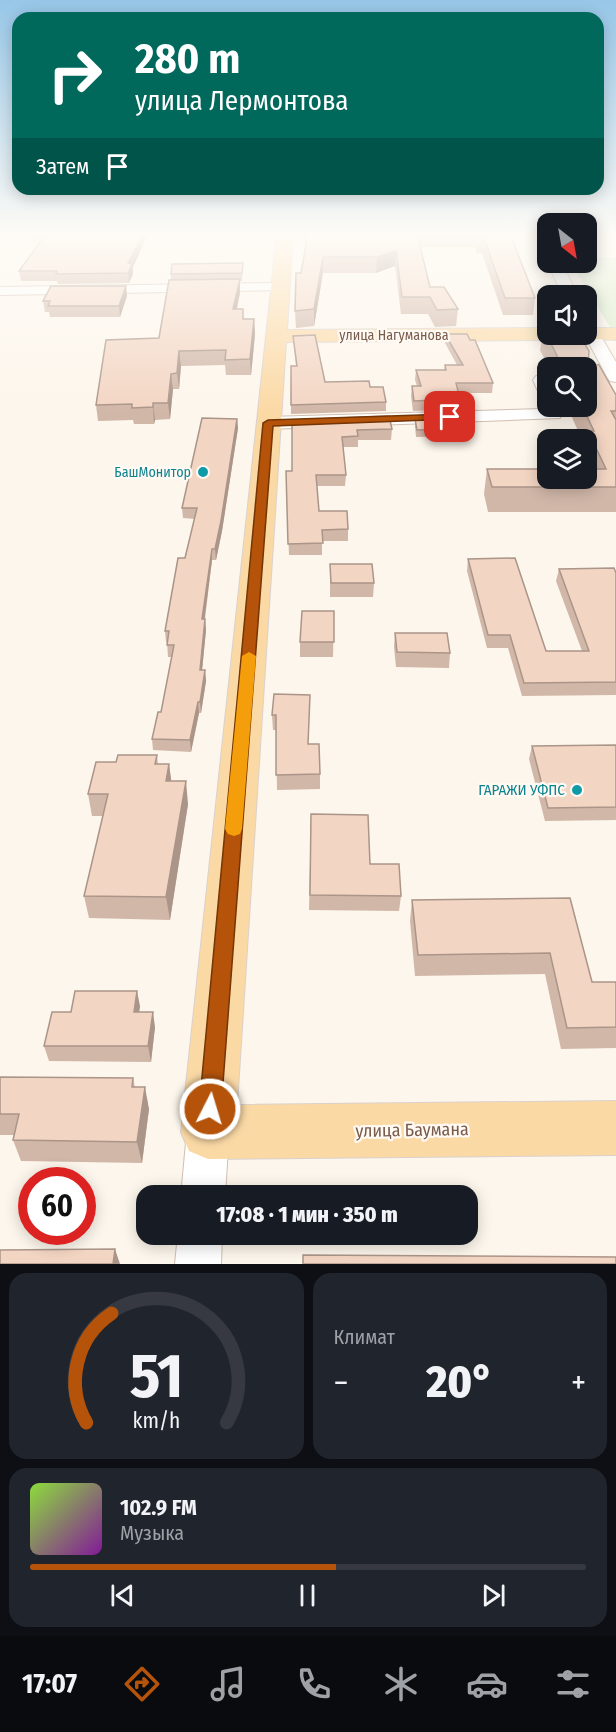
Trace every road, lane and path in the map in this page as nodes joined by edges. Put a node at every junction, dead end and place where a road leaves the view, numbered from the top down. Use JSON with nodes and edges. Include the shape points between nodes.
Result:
{"nodes":[{"id":1,"x":280,"y":293,"type":"edge"},
{"id":2,"x":597,"y":331,"type":"edge"},
{"id":3,"x":616,"y":333,"type":"edge"},
{"id":4,"x":537,"y":334,"type":"edge"},
{"id":5,"x":276,"y":336,"type":"junction"},
{"id":6,"x":597,"y":345,"type":"edge"},
{"id":7,"x":616,"y":378,"type":"edge"},
{"id":8,"x":597,"y":380,"type":"edge"},
{"id":9,"x":537,"y":415,"type":"edge"},
{"id":10,"x":268,"y":423,"type":"junction"},
{"id":11,"x":616,"y":1128,"type":"edge"},
{"id":12,"x":208,"y":1132,"type":"junction"},
{"id":13,"x":204,"y":1185,"type":"edge"},
{"id":14,"x":199,"y":1245,"type":"edge"},
{"id":15,"x":198,"y":1264,"type":"edge"}],
"edges":[{"from":1,"to":5,"type":"main road"},
{"from":2,"to":3,"type":"main road"},
{"from":4,"to":5,"type":"main road","name":"улица Нагуманова"},
{"from":5,"to":10,"type":"main road"},
{"from":6,"to":7,"type":"street"},
{"from":7,"to":8,"type":"street"},
{"from":9,"to":10,"type":"street"},
{"from":10,"to":12,"type":"main road"},
{"from":11,"to":12,"type":"main road","name":"улица Баумана"},
{"from":12,"to":13,"type":"street"},
{"from":14,"to":15,"type":"street"}]}
